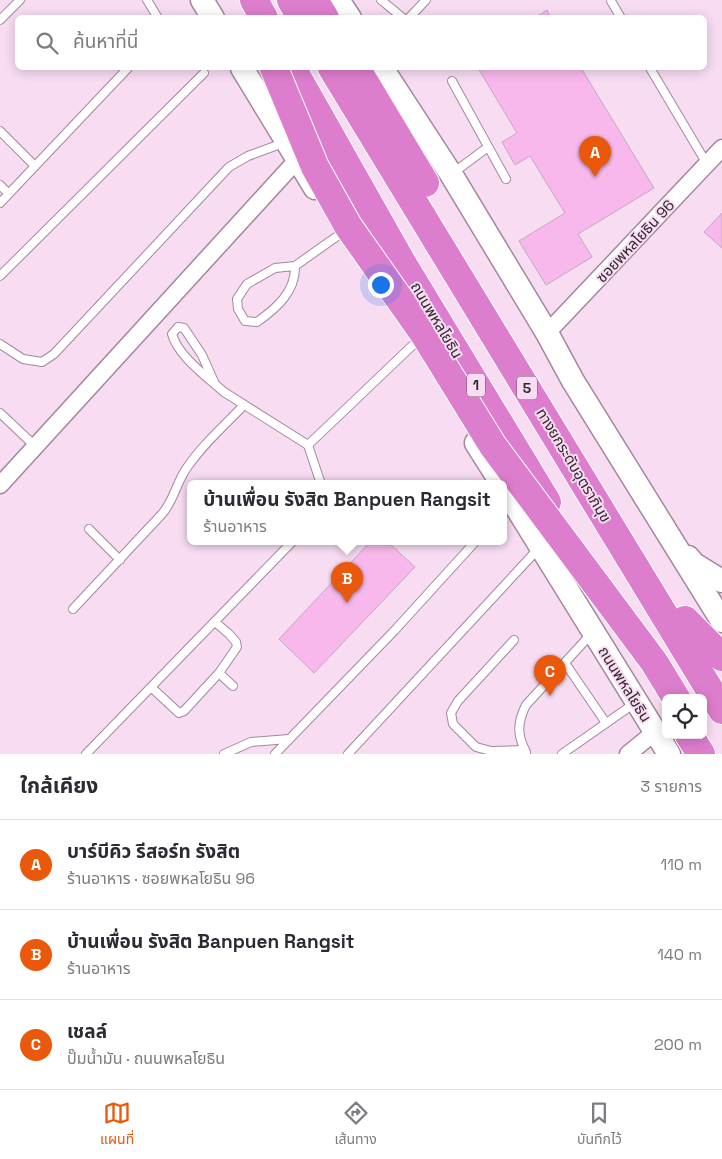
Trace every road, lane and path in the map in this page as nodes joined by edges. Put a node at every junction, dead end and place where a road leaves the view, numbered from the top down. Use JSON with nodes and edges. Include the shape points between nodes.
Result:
{"nodes":[{"id":1,"x":20,"y":0,"type":"edge"},
{"id":2,"x":147,"y":0,"type":"edge"},
{"id":3,"x":202,"y":0,"type":"edge"},
{"id":4,"x":240,"y":0,"type":"edge"},
{"id":5,"x":254,"y":0,"type":"edge"},
{"id":6,"x":291,"y":0,"type":"edge"},
{"id":7,"x":314,"y":0,"type":"edge"},
{"id":8,"x":338,"y":0,"type":"edge"},
{"id":9,"x":381,"y":0,"type":"edge"},
{"id":10,"x":426,"y":0,"type":"edge"},
{"id":11,"x":611,"y":1,"type":"edge"},
{"id":12,"x":156,"y":15,"type":"edge"},
{"id":13,"x":211,"y":15,"type":"edge"},
{"id":14,"x":248,"y":15,"type":"edge"},
{"id":15,"x":262,"y":15,"type":"edge"},
{"id":16,"x":299,"y":15,"type":"edge"},
{"id":17,"x":323,"y":15,"type":"edge"},
{"id":18,"x":348,"y":15,"type":"edge"},
{"id":19,"x":399,"y":15,"type":"edge"},
{"id":20,"x":412,"y":15,"type":"edge"},
{"id":21,"x":619,"y":15,"type":"edge"},
{"id":22,"x":0,"y":20,"type":"edge"},
{"id":23,"x":126,"y":70,"type":"edge"},
{"id":24,"x":243,"y":70,"type":"edge"},
{"id":25,"x":275,"y":70,"type":"edge"},
{"id":26,"x":293,"y":70,"type":"edge"},
{"id":27,"x":333,"y":70,"type":"edge"},
{"id":28,"x":357,"y":70,"type":"edge"},
{"id":29,"x":383,"y":70,"type":"edge"},
{"id":30,"x":651,"y":70,"type":"edge"},
{"id":31,"x":204,"y":73,"type":"dead end"},
{"id":32,"x":452,"y":81,"type":"dead end"},
{"id":33,"x":0,"y":130,"type":"edge"},
{"id":34,"x":488,"y":147,"type":"junction"},
{"id":35,"x":722,"y":148,"type":"edge"},
{"id":36,"x":291,"y":151,"type":"junction"},
{"id":37,"x":707,"y":164,"type":"junction"},
{"id":38,"x":35,"y":166,"type":"junction"},
{"id":39,"x":451,"y":174,"type":"junction"},
{"id":40,"x":506,"y":179,"type":"dead end"},
{"id":41,"x":0,"y":185,"type":"edge"},
{"id":42,"x":8,"y":193,"type":"junction"},
{"id":43,"x":0,"y":203,"type":"edge"},
{"id":44,"x":343,"y":232,"type":"junction"},
{"id":45,"x":295,"y":266,"type":"junction"},
{"id":46,"x":0,"y":276,"type":"edge"},
{"id":47,"x":547,"y":333,"type":"junction"},
{"id":48,"x":415,"y":343,"type":"junction"},
{"id":49,"x":0,"y":344,"type":"edge"},
{"id":50,"x":215,"y":384,"type":"junction"},
{"id":51,"x":244,"y":405,"type":"junction"},
{"id":52,"x":0,"y":413,"type":"edge"},
{"id":53,"x":308,"y":445,"type":"junction"},
{"id":54,"x":36,"y":447,"type":"junction"},
{"id":55,"x":320,"y":480,"type":"edge"},
{"id":56,"x":498,"y":480,"type":"edge"},
{"id":57,"x":0,"y":486,"type":"edge"},
{"id":58,"x":507,"y":494,"type":"edge"},
{"id":59,"x":644,"y":495,"type":"junction"},
{"id":60,"x":89,"y":529,"type":"dead end"},
{"id":61,"x":289,"y":545,"type":"edge"},
{"id":62,"x":472,"y":545,"type":"edge"},
{"id":63,"x":540,"y":546,"type":"junction"},
{"id":64,"x":120,"y":560,"type":"junction"},
{"id":65,"x":722,"y":581,"type":"edge"},
{"id":66,"x":73,"y":609,"type":"dead end"},
{"id":67,"x":685,"y":620,"type":"junction"},
{"id":68,"x":722,"y":621,"type":"edge"},
{"id":69,"x":215,"y":622,"type":"junction"},
{"id":70,"x":594,"y":632,"type":"junction"},
{"id":71,"x":514,"y":640,"type":"dead end"},
{"id":72,"x":722,"y":657,"type":"edge"},
{"id":73,"x":565,"y":663,"type":"junction"},
{"id":74,"x":219,"y":673,"type":"junction"},
{"id":75,"x":722,"y":683,"type":"edge"},
{"id":76,"x":233,"y":686,"type":"dead end"},
{"id":77,"x":152,"y":688,"type":"junction"},
{"id":78,"x":664,"y":694,"type":"edge"},
{"id":79,"x":674,"y":694,"type":"edge"},
{"id":80,"x":637,"y":702,"type":"junction"},
{"id":81,"x":722,"y":710,"type":"edge"},
{"id":82,"x":606,"y":723,"type":"junction"},
{"id":83,"x":655,"y":732,"type":"junction"},
{"id":84,"x":289,"y":739,"type":"junction"},
{"id":85,"x":692,"y":739,"type":"edge"},
{"id":86,"x":701,"y":739,"type":"edge"},
{"id":87,"x":526,"y":752,"type":"edge"},
{"id":88,"x":86,"y":754,"type":"edge"},
{"id":89,"x":224,"y":754,"type":"edge"},
{"id":90,"x":275,"y":754,"type":"edge"},
{"id":91,"x":348,"y":754,"type":"edge"},
{"id":92,"x":562,"y":754,"type":"edge"},
{"id":93,"x":628,"y":754,"type":"edge"},
{"id":94,"x":669,"y":754,"type":"edge"},
{"id":95,"x":701,"y":754,"type":"edge"},
{"id":96,"x":710,"y":754,"type":"edge"}],
"edges":[{"from":1,"to":22,"type":"lane"},
{"from":2,"to":12,"type":"lane"},
{"from":3,"to":13,"type":"main road"},
{"from":4,"to":14,"type":"highway"},
{"from":5,"to":15,"type":"highway"},
{"from":6,"to":16,"type":"highway"},
{"from":7,"to":17,"type":"highway"},
{"from":8,"to":18,"type":"main road"},
{"from":9,"to":19,"type":"lane"},
{"from":10,"to":20,"type":"lane"},
{"from":11,"to":21,"type":"lane"},
{"from":23,"to":38,"type":"lane"},
{"from":24,"to":36,"type":"main road","name":"ถนนพหลโยธิน","number":"1"},
{"from":25,"to":79,"type":"highway","bridge":true,"via":[[315,166],[348,226],[424,334],[493,446],[654,662]]},
{"from":26,"to":78,"type":"highway","name":"ถนนพหลโยธิน","number":"1","via":[[401,261]]},
{"from":27,"to":81,"type":"highway","name":"ทางยกระดับอุตราภิมุข","number":"5"},
{"from":28,"to":67,"type":"highway"},
{"from":29,"to":39,"type":"main road"},
{"from":30,"to":37,"type":"lane"},
{"from":31,"to":46,"type":"lane"},
{"from":32,"to":34,"type":"lane"},
{"from":33,"to":38,"type":"lane"},
{"from":34,"to":39,"type":"lane"},
{"from":34,"to":40,"type":"lane"},
{"from":35,"to":37,"type":"street","name":"ซอยพหลโยธิน 96"},
{"from":36,"to":44,"type":"main road","name":"ถนนพหลโยธิน","number":"1"},
{"from":36,"to":49,"type":"lane","via":[[248,156],[229,168],[54,354],[42,362],[23,359]]},
{"from":36,"to":54,"type":"street"},
{"from":37,"to":47,"type":"street","name":"ซอยพหลโยธิน 96"},
{"from":38,"to":42,"type":"lane"},
{"from":39,"to":47,"type":"main road"},
{"from":41,"to":42,"type":"lane"},
{"from":42,"to":43,"type":"lane"},
{"from":44,"to":45,"type":"lane"},
{"from":44,"to":48,"type":"main road","name":"ถนนพหลโยธิน","number":"1"},
{"from":45,"to":45,"type":"lane","via":[[293,286],[281,302],[257,322],[245,321],[238,309],[238,299],[247,284],[275,268]]},
{"from":47,"to":59,"type":"main road","via":[[573,382]]},
{"from":48,"to":53,"type":"lane"},
{"from":48,"to":56,"type":"main road","name":"ถนนพหลโยธิน","number":"1"},
{"from":50,"to":50,"type":"lane","via":[[202,355],[184,328],[178,327],[172,334],[175,345]]},
{"from":50,"to":51,"type":"lane"},
{"from":51,"to":53,"type":"lane"},
{"from":51,"to":64,"type":"lane","via":[[198,452],[184,472],[173,502]]},
{"from":52,"to":54,"type":"lane"},
{"from":53,"to":55,"type":"lane"},
{"from":54,"to":57,"type":"street"},
{"from":58,"to":63,"type":"main road","name":"ถนนพหลโยธิน","number":"1"},
{"from":59,"to":65,"type":"main road","via":[[694,564]]},
{"from":59,"to":68,"type":"main road"},
{"from":60,"to":64,"type":"lane"},
{"from":61,"to":69,"type":"lane"},
{"from":62,"to":84,"type":"lane","via":[[396,630]]},
{"from":63,"to":70,"type":"main road","name":"ถนนพหลโยธิน","number":"1"},
{"from":63,"to":91,"type":"lane"},
{"from":64,"to":66,"type":"lane"},
{"from":67,"to":72,"type":"highway"},
{"from":67,"to":75,"type":"highway"},
{"from":69,"to":74,"type":"lane","via":[[229,634],[237,647]]},
{"from":69,"to":77,"type":"lane"},
{"from":70,"to":73,"type":"lane"},
{"from":70,"to":80,"type":"main road","name":"ถนนพหลโยธิน","number":"1"},
{"from":71,"to":87,"type":"lane","via":[[458,701],[451,713],[452,724],[476,747]]},
{"from":73,"to":82,"type":"lane"},
{"from":73,"to":87,"type":"lane","via":[[526,705],[519,718],[518,738]]},
{"from":74,"to":76,"type":"lane"},
{"from":74,"to":77,"type":"lane","via":[[184,711],[178,713]]},
{"from":77,"to":88,"type":"lane"},
{"from":80,"to":82,"type":"lane"},
{"from":80,"to":83,"type":"main road","name":"ถนนพหลโยธิน","number":"1"},
{"from":82,"to":92,"type":"lane"},
{"from":83,"to":93,"type":"street"},
{"from":83,"to":94,"type":"main road","name":"ถนนพหลโยธิน","number":"1"},
{"from":84,"to":89,"type":"lane","via":[[250,742]]},
{"from":84,"to":90,"type":"lane"},
{"from":85,"to":95,"type":"highway"},
{"from":86,"to":96,"type":"highway"}]}
